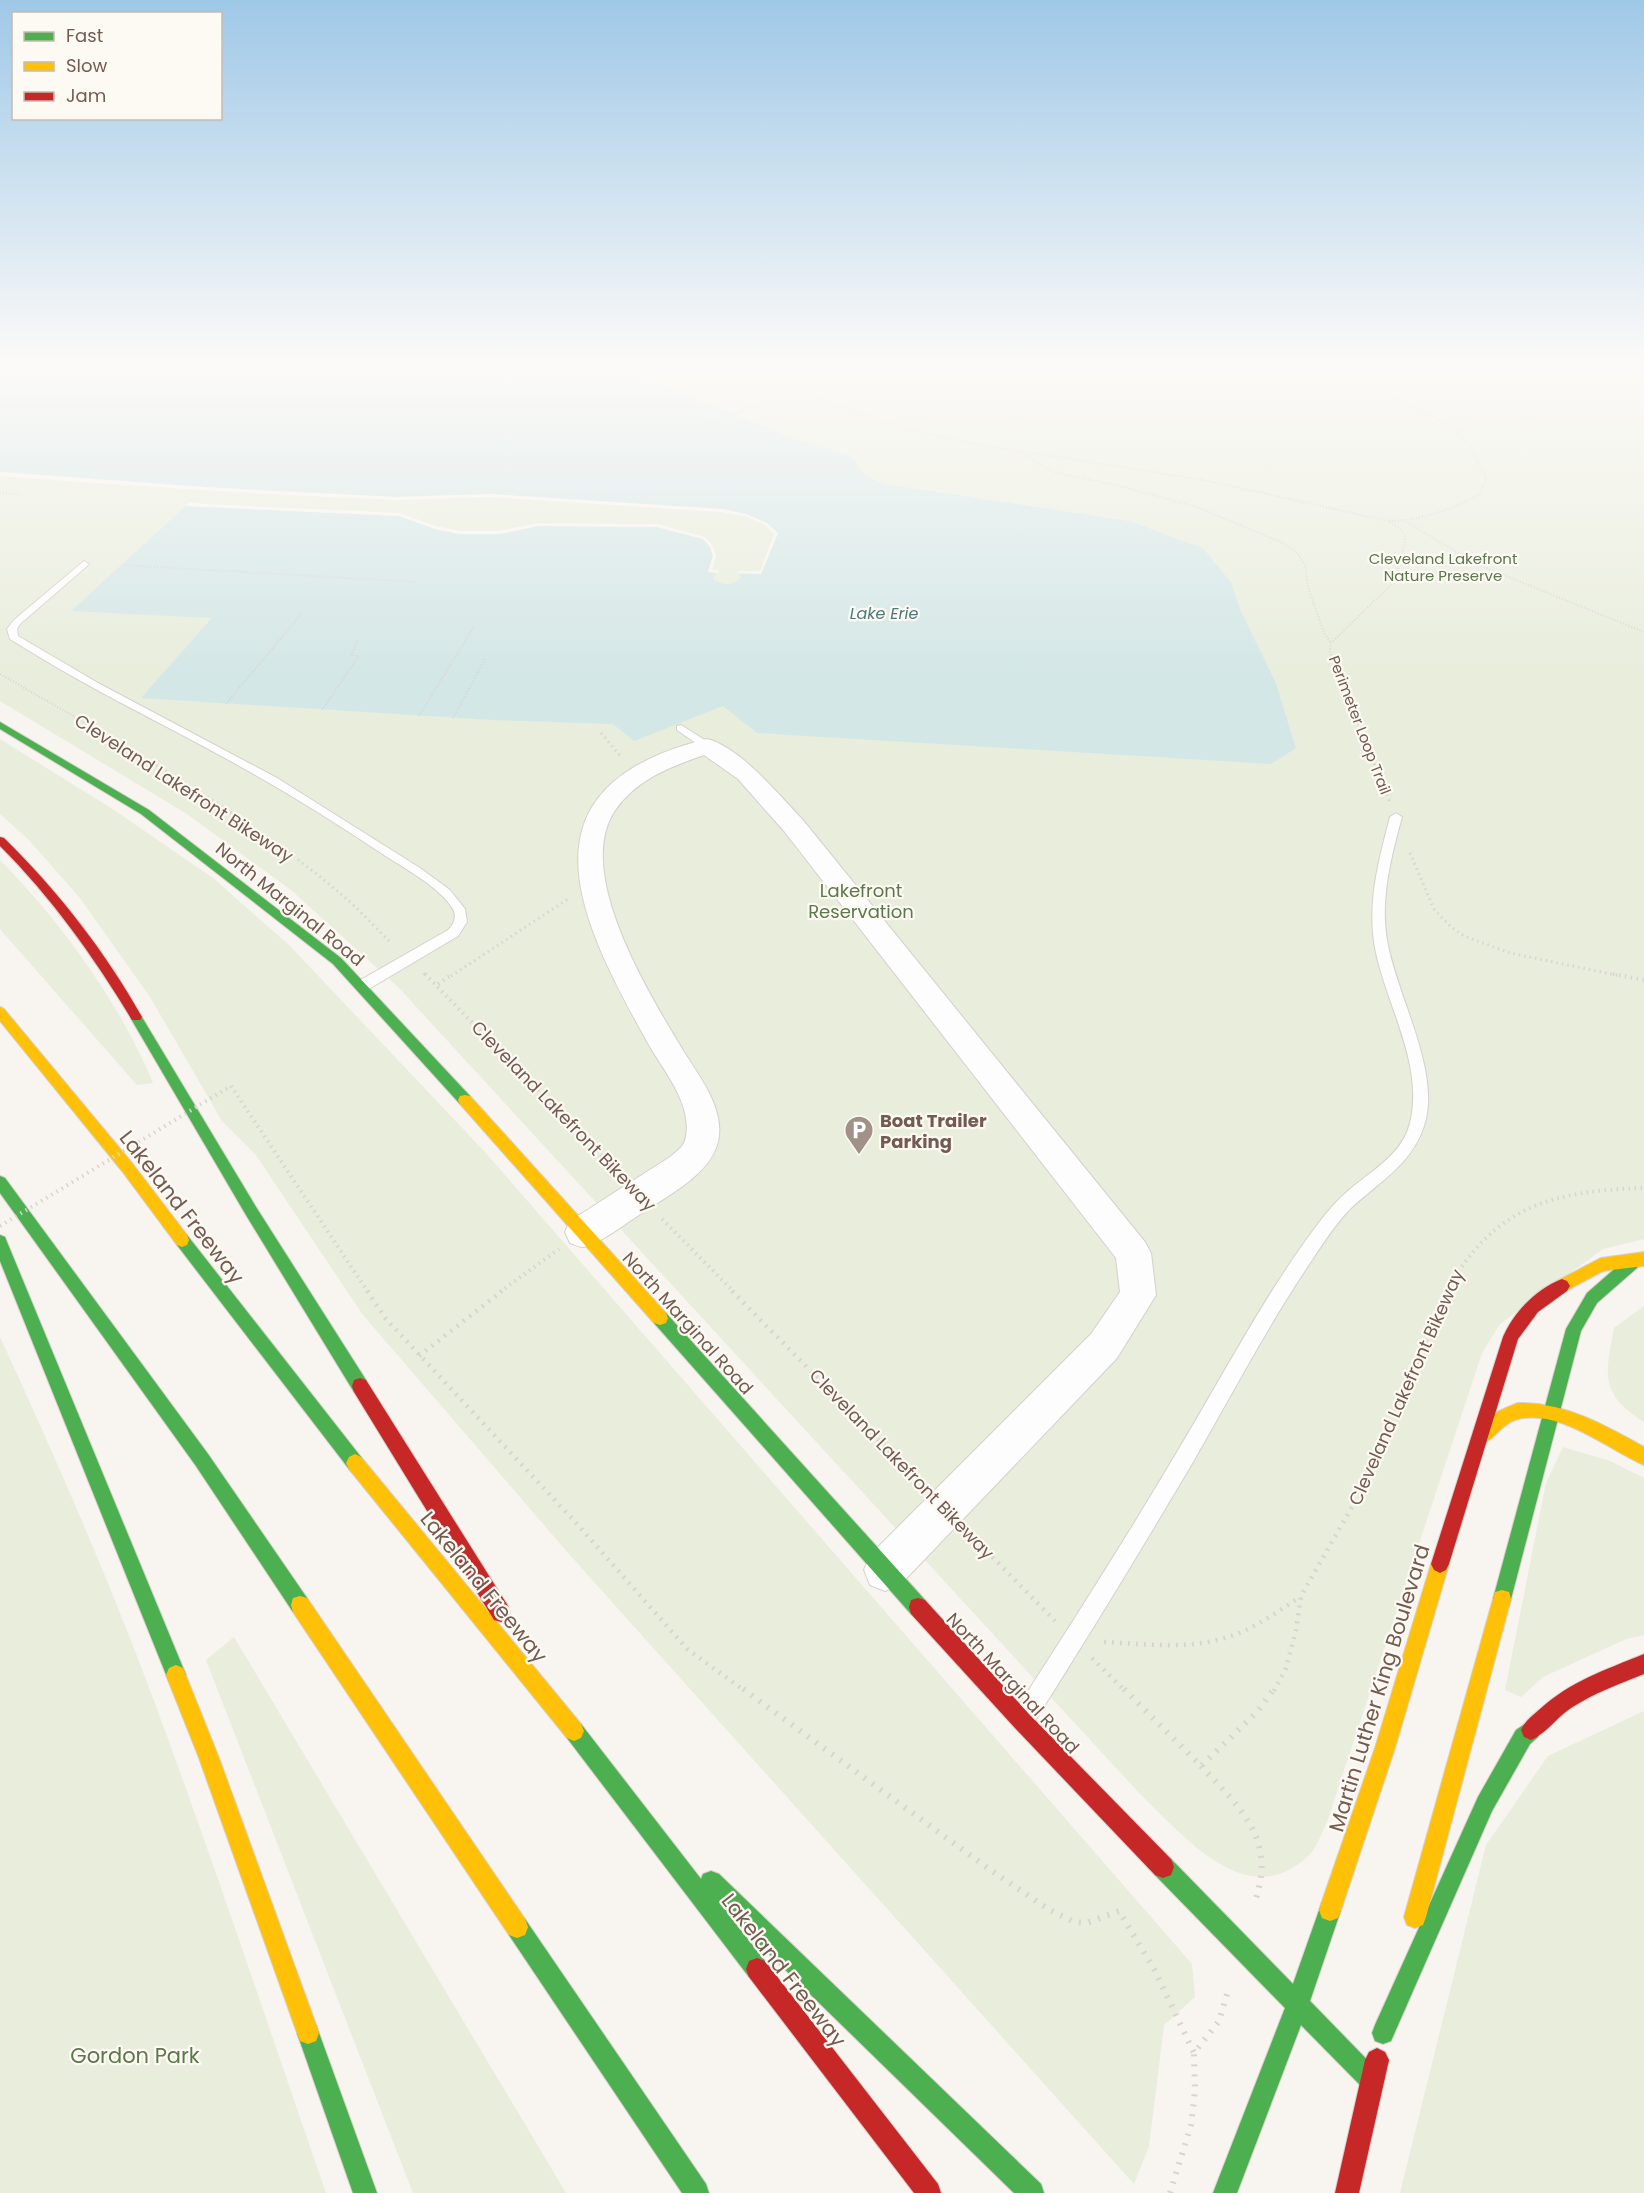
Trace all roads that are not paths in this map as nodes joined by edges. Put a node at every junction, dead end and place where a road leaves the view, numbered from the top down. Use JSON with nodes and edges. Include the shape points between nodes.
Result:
{"nodes":[{"id":1,"x":84,"y":564,"type":"dead end"},
{"id":2,"x":0,"y":725,"type":"edge"},
{"id":3,"x":681,"y":728,"type":"dead end"},
{"id":4,"x":707,"y":747,"type":"junction"},
{"id":5,"x":1396,"y":817,"type":"road end"},
{"id":6,"x":0,"y":840,"type":"edge"},
{"id":7,"x":362,"y":986,"type":"junction"},
{"id":8,"x":0,"y":1012,"type":"edge"},
{"id":9,"x":0,"y":1182,"type":"edge"},
{"id":10,"x":582,"y":1232,"type":"junction"},
{"id":11,"x":0,"y":1242,"type":"edge"},
{"id":12,"x":1640,"y":1260,"type":"edge"},
{"id":13,"x":1553,"y":1414,"type":"junction"},
{"id":14,"x":1482,"y":1436,"type":"junction"},
{"id":15,"x":1644,"y":1456,"type":"edge"},
{"id":16,"x":885,"y":1570,"type":"junction"},
{"id":17,"x":1644,"y":1664,"type":"edge"},
{"id":18,"x":1022,"y":1721,"type":"junction"},
{"id":19,"x":571,"y":1727,"type":"junction"},
{"id":20,"x":630,"y":1803,"type":"junction"},
{"id":21,"x":1297,"y":2006,"type":"junction"},
{"id":22,"x":1383,"y":2033,"type":"junction"},
{"id":23,"x":1372,"y":2080,"type":"junction"},
{"id":24,"x":364,"y":2193,"type":"edge"},
{"id":25,"x":697,"y":2193,"type":"edge"},
{"id":26,"x":929,"y":2193,"type":"edge"},
{"id":27,"x":1032,"y":2193,"type":"edge"},
{"id":28,"x":1225,"y":2193,"type":"edge"},
{"id":29,"x":1347,"y":2193,"type":"edge"}],
"edges":[{"from":1,"to":7,"type":"lane","via":[[17,622],[12,629],[13,637],[116,699],[231,757],[335,816],[428,879],[458,907],[462,916],[453,933]]},
{"from":2,"to":7,"type":"main road","name":"North Marginal Road","via":[[146,812],[337,961]]},
{"from":3,"to":4,"type":"lane"},
{"from":4,"to":10,"type":"street","via":[[642,772],[615,796],[594,826],[590,861],[604,926],[623,970],[690,1087],[702,1116],[704,1130],[699,1150],[681,1167]]},
{"from":4,"to":16,"type":"street","via":[[746,774],[793,825],[1133,1253],[1138,1295],[1104,1346]]},
{"from":5,"to":18,"type":"lane","via":[[1382,870],[1377,911],[1383,954],[1414,1053],[1418,1123],[1404,1152],[1383,1176],[1345,1204],[1294,1271]]},
{"from":6,"to":19,"type":"main road","via":[[61,905],[107,968],[257,1222]]},
{"from":7,"to":10,"type":"main road","name":"North Marginal Road"},
{"from":8,"to":19,"type":"main road","name":"Lakeland Freeway","via":[[127,1167],[334,1438]]},
{"from":9,"to":25,"type":"main road","via":[[202,1460]]},
{"from":10,"to":16,"type":"main road","name":"North Marginal Road"},
{"from":11,"to":24,"type":"main road","via":[[209,1758]]},
{"from":12,"to":13,"type":"main road","name":"Martin Luther King Boulevard","via":[[1605,1285],[1576,1325]]},
{"from":12,"to":14,"type":"main road","name":"Martin Luther King Boulevard","via":[[1601,1265],[1556,1288],[1528,1311],[1517,1324],[1502,1360]]},
{"from":13,"to":14,"type":"main road","via":[[1535,1410],[1504,1415]]},
{"from":13,"to":15,"type":"main road"},
{"from":13,"to":22,"type":"main road","name":"Martin Luther King Boulevard"},
{"from":14,"to":21,"type":"main road","name":"Martin Luther King Boulevard","via":[[1424,1612],[1385,1748]]},
{"from":16,"to":18,"type":"main road","name":"North Marginal Road"},
{"from":17,"to":22,"type":"main road","via":[[1584,1688],[1523,1737],[1485,1804]]},
{"from":18,"to":21,"type":"main road","name":"North Marginal Road"},
{"from":19,"to":20,"type":"main road","name":"Lakeland Freeway"},
{"from":20,"to":26,"type":"main road","name":"Lakeland Freeway"},
{"from":20,"to":27,"type":"main road"},
{"from":21,"to":23,"type":"main road","name":"North Marginal Road"},
{"from":21,"to":28,"type":"main road","name":"Martin Luther King Boulevard"},
{"from":22,"to":23,"type":"main road","name":"Martin Luther King Boulevard"},
{"from":23,"to":29,"type":"main road","name":"Martin Luther King Boulevard"}]}
